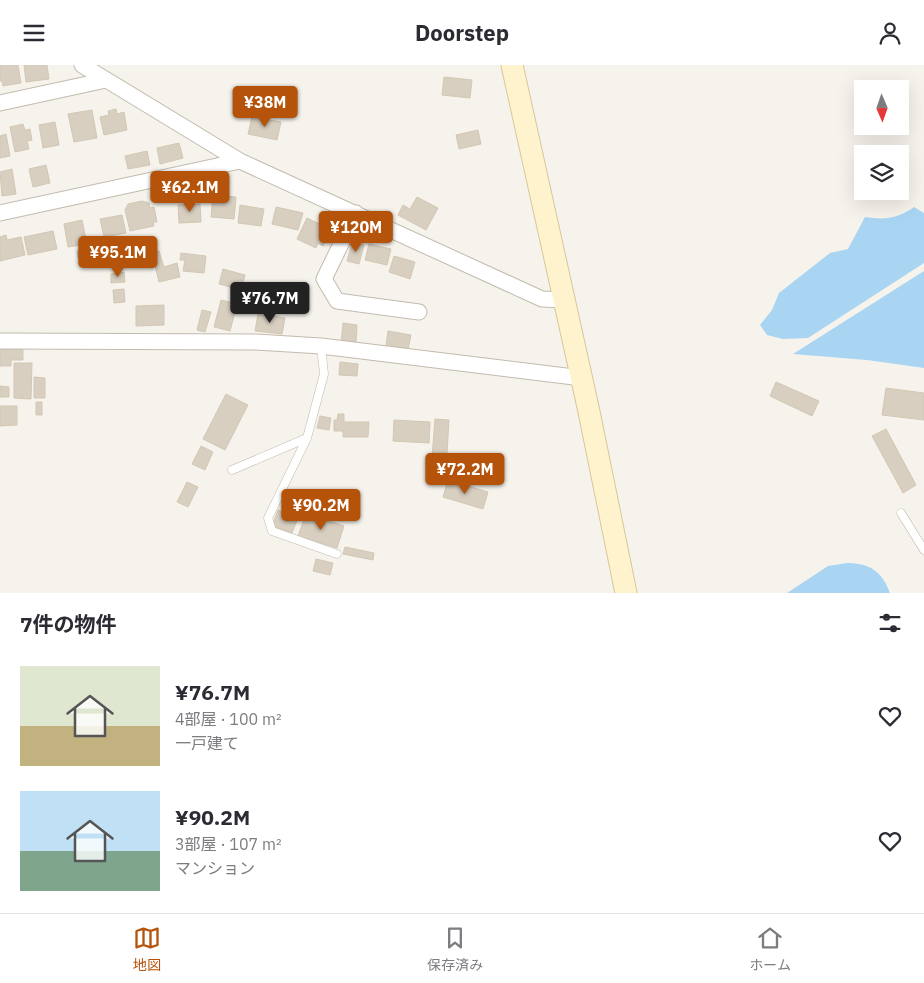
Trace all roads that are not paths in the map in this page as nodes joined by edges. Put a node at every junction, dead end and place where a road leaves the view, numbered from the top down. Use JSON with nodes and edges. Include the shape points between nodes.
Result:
{"nodes":[{"id":1,"x":82,"y":65,"type":"edge"},
{"id":2,"x":515,"y":66,"type":"edge"},
{"id":3,"x":106,"y":80,"type":"junction"},
{"id":4,"x":0,"y":103,"type":"edge"},
{"id":5,"x":240,"y":161,"type":"junction"},
{"id":6,"x":0,"y":213,"type":"edge"},
{"id":7,"x":356,"y":213,"type":"junction"},
{"id":8,"x":563,"y":300,"type":"junction"},
{"id":9,"x":419,"y":312,"type":"dead end"},
{"id":10,"x":0,"y":341,"type":"edge"},
{"id":11,"x":321,"y":346,"type":"junction"},
{"id":12,"x":582,"y":378,"type":"junction"},
{"id":13,"x":307,"y":438,"type":"junction"},
{"id":14,"x":232,"y":470,"type":"dead end"},
{"id":15,"x":901,"y":513,"type":"dead end"},
{"id":16,"x":924,"y":550,"type":"edge"},
{"id":17,"x":337,"y":554,"type":"dead end"},
{"id":18,"x":626,"y":593,"type":"edge"}],
"edges":[{"from":1,"to":3,"type":"street"},
{"from":2,"to":8,"type":"street"},
{"from":3,"to":4,"type":"street"},
{"from":3,"to":5,"type":"street"},
{"from":5,"to":6,"type":"street"},
{"from":5,"to":7,"type":"street"},
{"from":7,"to":8,"type":"street","via":[[542,299]]},
{"from":7,"to":9,"type":"street","via":[[324,279],[337,301]]},
{"from":8,"to":12,"type":"street"},
{"from":10,"to":11,"type":"street","via":[[256,342]]},
{"from":11,"to":12,"type":"street"},
{"from":11,"to":13,"type":"lane","via":[[324,374]]},
{"from":12,"to":18,"type":"street"},
{"from":13,"to":14,"type":"lane"},
{"from":13,"to":17,"type":"lane","via":[[268,517],[272,531]]},
{"from":15,"to":16,"type":"lane"}]}
